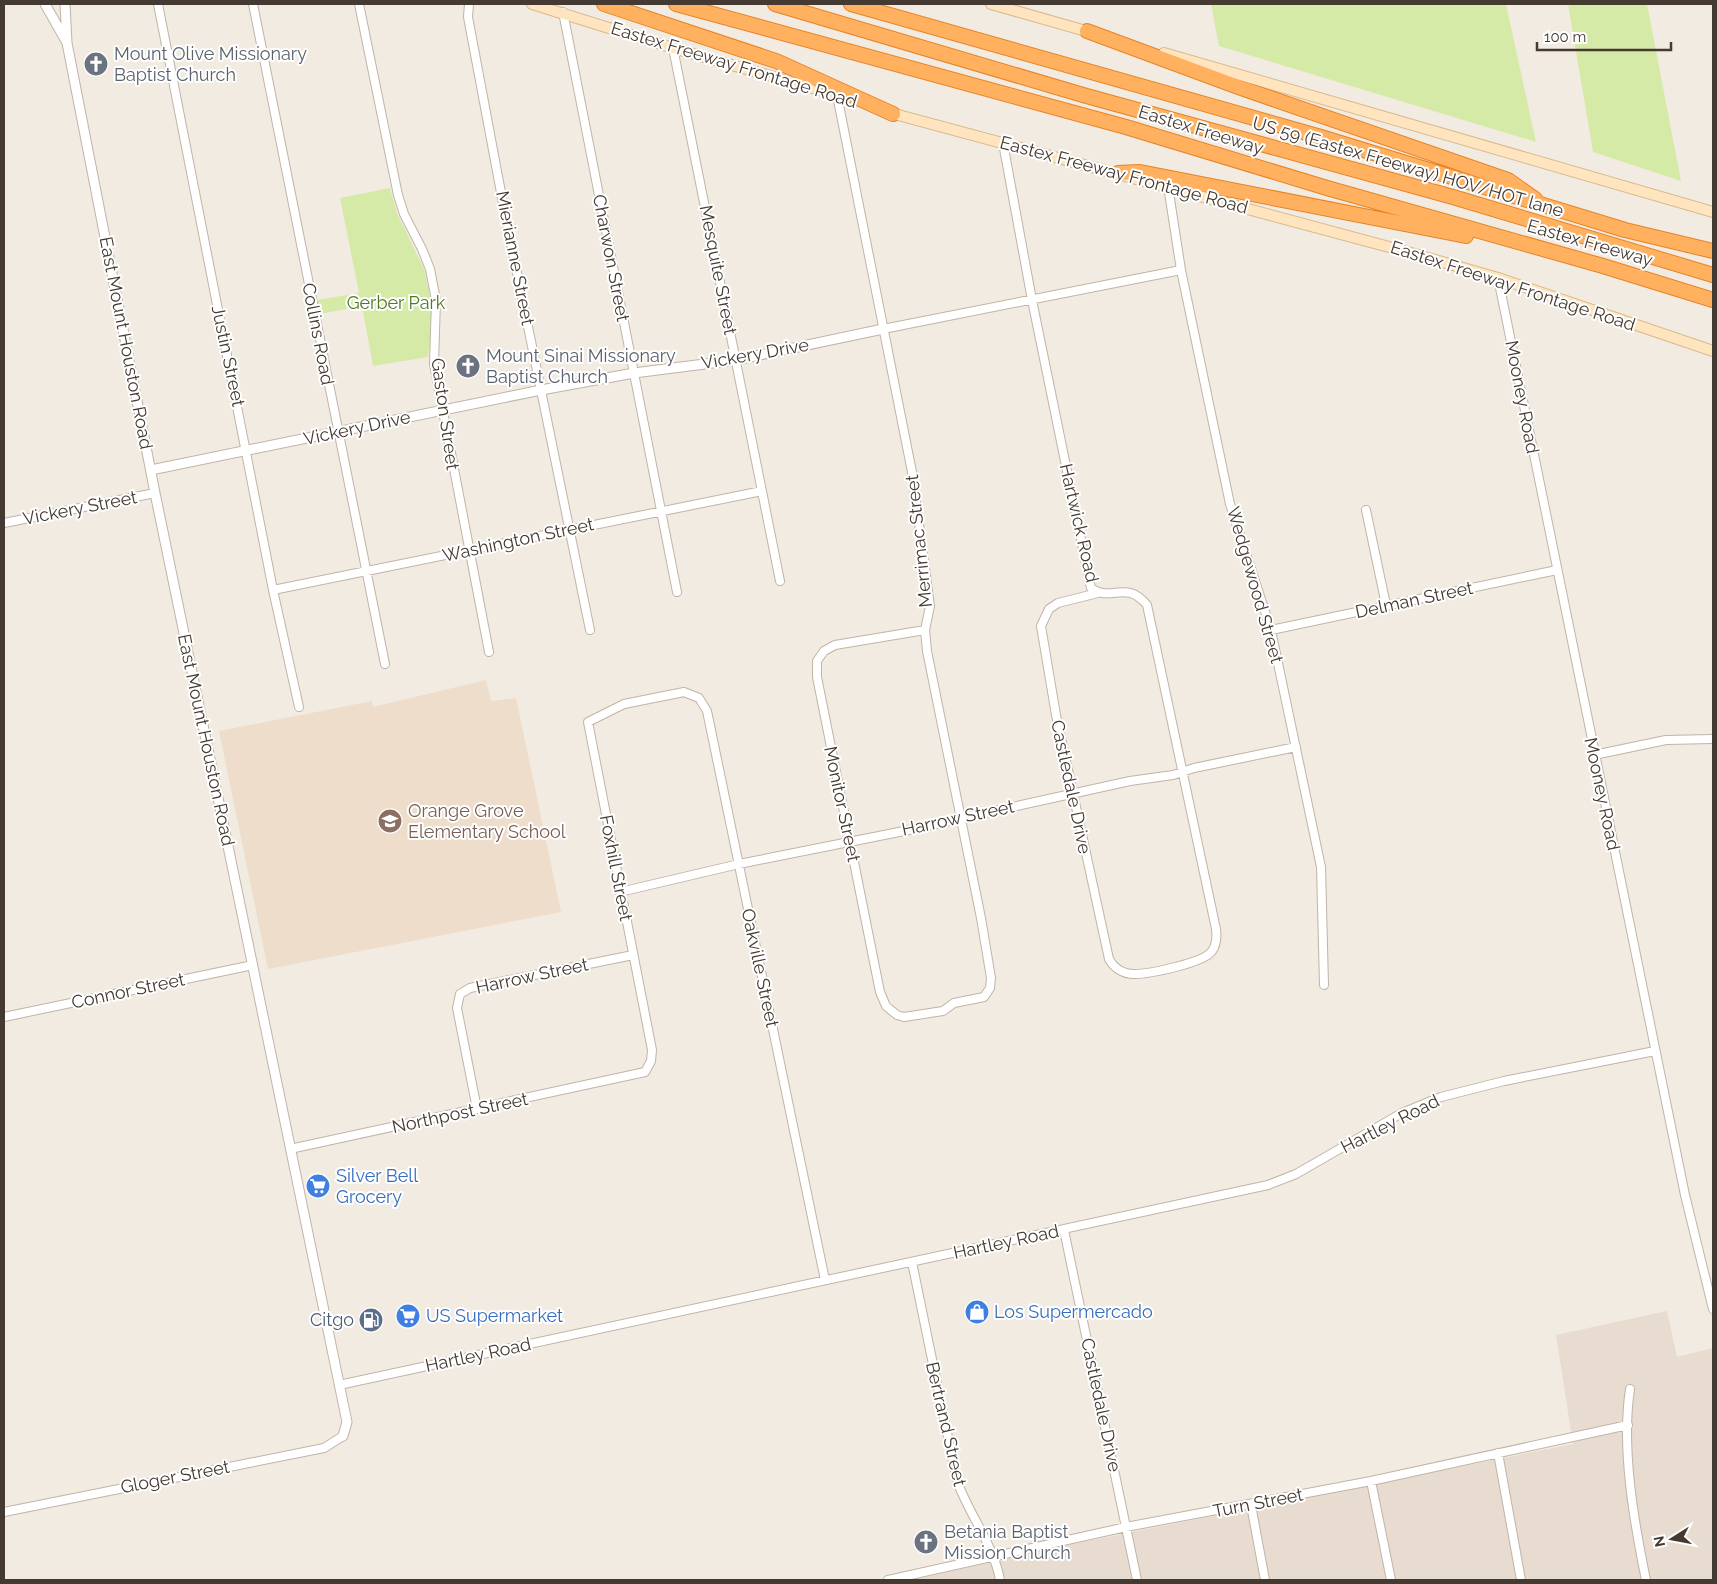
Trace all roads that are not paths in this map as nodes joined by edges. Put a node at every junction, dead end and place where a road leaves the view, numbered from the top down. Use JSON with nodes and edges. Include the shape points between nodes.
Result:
{"nodes":[{"id":1,"x":45,"y":4,"type":"edge"},
{"id":2,"x":65,"y":4,"type":"edge"},
{"id":3,"x":158,"y":4,"type":"edge"},
{"id":4,"x":253,"y":4,"type":"edge"},
{"id":5,"x":358,"y":4,"type":"edge"},
{"id":6,"x":469,"y":4,"type":"edge"},
{"id":7,"x":532,"y":4,"type":"edge"},
{"id":8,"x":604,"y":4,"type":"edge"},
{"id":9,"x":676,"y":4,"type":"edge"},
{"id":10,"x":774,"y":4,"type":"edge"},
{"id":11,"x":851,"y":4,"type":"edge"},
{"id":12,"x":991,"y":4,"type":"edge"},
{"id":13,"x":563,"y":12,"type":"junction"},
{"id":14,"x":1087,"y":31,"type":"junction"},
{"id":15,"x":67,"y":43,"type":"junction"},
{"id":16,"x":673,"y":48,"type":"junction"},
{"id":17,"x":837,"y":94,"type":"junction"},
{"id":18,"x":893,"y":114,"type":"junction"},
{"id":19,"x":1003,"y":142,"type":"junction"},
{"id":20,"x":1118,"y":173,"type":"junction"},
{"id":21,"x":1168,"y":186,"type":"junction"},
{"id":22,"x":1546,"y":206,"type":"junction"},
{"id":23,"x":1713,"y":212,"type":"edge"},
{"id":24,"x":1713,"y":252,"type":"edge"},
{"id":25,"x":1603,"y":266,"type":"junction"},
{"id":26,"x":1181,"y":270,"type":"junction"},
{"id":27,"x":1713,"y":275,"type":"edge"},
{"id":28,"x":1498,"y":278,"type":"junction"},
{"id":29,"x":1032,"y":300,"type":"junction"},
{"id":30,"x":1713,"y":300,"type":"edge"},
{"id":31,"x":883,"y":329,"type":"junction"},
{"id":32,"x":1713,"y":351,"type":"edge"},
{"id":33,"x":736,"y":360,"type":"junction"},
{"id":34,"x":634,"y":373,"type":"junction"},
{"id":35,"x":541,"y":390,"type":"junction"},
{"id":36,"x":442,"y":411,"type":"junction"},
{"id":37,"x":338,"y":432,"type":"junction"},
{"id":38,"x":246,"y":451,"type":"junction"},
{"id":39,"x":151,"y":470,"type":"junction"},
{"id":40,"x":762,"y":491,"type":"junction"},
{"id":41,"x":155,"y":493,"type":"junction"},
{"id":42,"x":1366,"y":510,"type":"dead end"},
{"id":43,"x":661,"y":511,"type":"junction"},
{"id":44,"x":4,"y":524,"type":"edge"},
{"id":45,"x":569,"y":530,"type":"junction"},
{"id":46,"x":469,"y":550,"type":"junction"},
{"id":47,"x":1557,"y":570,"type":"junction"},
{"id":48,"x":366,"y":571,"type":"junction"},
{"id":49,"x":780,"y":580,"type":"dead end"},
{"id":50,"x":273,"y":590,"type":"junction"},
{"id":51,"x":677,"y":592,"type":"dead end"},
{"id":52,"x":1098,"y":593,"type":"junction"},
{"id":53,"x":1386,"y":605,"type":"junction"},
{"id":54,"x":590,"y":630,"type":"dead end"},
{"id":55,"x":925,"y":630,"type":"junction"},
{"id":56,"x":1272,"y":630,"type":"junction"},
{"id":57,"x":489,"y":652,"type":"dead end"},
{"id":58,"x":386,"y":664,"type":"dead end"},
{"id":59,"x":660,"y":696,"type":"joint"},
{"id":60,"x":300,"y":707,"type":"dead end"},
{"id":61,"x":1713,"y":739,"type":"edge"},
{"id":62,"x":1296,"y":747,"type":"junction"},
{"id":63,"x":1594,"y":755,"type":"junction"},
{"id":64,"x":1184,"y":772,"type":"junction"},
{"id":65,"x":1073,"y":794,"type":"junction"},
{"id":66,"x":960,"y":818,"type":"junction"},
{"id":67,"x":850,"y":841,"type":"junction"},
{"id":68,"x":738,"y":864,"type":"junction"},
{"id":69,"x":620,"y":892,"type":"junction"},
{"id":70,"x":632,"y":956,"type":"junction"},
{"id":71,"x":253,"y":966,"type":"junction"},
{"id":72,"x":1161,"y":969,"type":"joint"},
{"id":73,"x":1324,"y":985,"type":"dead end"},
{"id":74,"x":937,"y":1012,"type":"joint"},
{"id":75,"x":4,"y":1017,"type":"edge"},
{"id":76,"x":1656,"y":1052,"type":"junction"},
{"id":77,"x":630,"y":1077,"type":"joint"},
{"id":78,"x":477,"y":1109,"type":"junction"},
{"id":79,"x":290,"y":1149,"type":"junction"},
{"id":80,"x":1064,"y":1230,"type":"junction"},
{"id":81,"x":912,"y":1262,"type":"junction"},
{"id":82,"x":825,"y":1280,"type":"junction"},
{"id":83,"x":1713,"y":1309,"type":"edge"},
{"id":84,"x":339,"y":1385,"type":"junction"},
{"id":85,"x":1630,"y":1389,"type":"dead end"},
{"id":86,"x":1628,"y":1425,"type":"junction"},
{"id":87,"x":343,"y":1436,"type":"joint"},
{"id":88,"x":1498,"y":1453,"type":"junction"},
{"id":89,"x":1371,"y":1481,"type":"junction"},
{"id":90,"x":1251,"y":1505,"type":"junction"},
{"id":91,"x":4,"y":1512,"type":"edge"},
{"id":92,"x":1126,"y":1527,"type":"junction"},
{"id":93,"x":992,"y":1556,"type":"junction"},
{"id":94,"x":888,"y":1580,"type":"edge"},
{"id":95,"x":1000,"y":1580,"type":"edge"},
{"id":96,"x":1137,"y":1580,"type":"edge"},
{"id":97,"x":1265,"y":1580,"type":"edge"},
{"id":98,"x":1391,"y":1580,"type":"edge"},
{"id":99,"x":1521,"y":1580,"type":"edge"},
{"id":100,"x":1646,"y":1580,"type":"edge"}],
"edges":[{"from":1,"to":15,"type":"street","name":"East Mount Houston Road"},
{"from":2,"to":15,"type":"street","name":"East Mount Houston Road"},
{"from":3,"to":38,"type":"street","name":"Justin Street"},
{"from":4,"to":37,"type":"street","name":"Collins Road"},
{"from":5,"to":36,"type":"street","name":"Gaston Street","via":[[398,195],[431,277],[437,321],[434,364]]},
{"from":6,"to":35,"type":"street","name":"Mierianne Street","via":[[468,17]]},
{"from":7,"to":13,"type":"main road","name":"Eastex Freeway Frontage Road"},
{"from":8,"to":18,"type":"highway","via":[[776,61]]},
{"from":9,"to":25,"type":"highway","name":"Eastex Freeway","via":[[1126,127]]},
{"from":10,"to":27,"type":"highway","name":"US 59 (Eastex Freeway) HOV/HOT lane","via":[[1082,95],[1453,197]]},
{"from":11,"to":22,"type":"highway","name":"Eastex Freeway","via":[[1321,137]]},
{"from":12,"to":14,"type":"main road"},
{"from":13,"to":16,"type":"main road","name":"Eastex Freeway Frontage Road"},
{"from":13,"to":34,"type":"street","name":"Charwon Street"},
{"from":14,"to":22,"type":"highway","via":[[1508,180]]},
{"from":14,"to":23,"type":"main road"},
{"from":15,"to":39,"type":"street","name":"East Mount Houston Road"},
{"from":16,"to":17,"type":"main road","name":"Eastex Freeway Frontage Road"},
{"from":16,"to":33,"type":"street","name":"Mesquite Street"},
{"from":17,"to":18,"type":"main road","name":"Eastex Freeway Frontage Road"},
{"from":17,"to":31,"type":"street","name":"Merrimac Street"},
{"from":18,"to":19,"type":"main road","name":"Eastex Freeway Frontage Road"},
{"from":19,"to":20,"type":"main road","name":"Eastex Freeway Frontage Road"},
{"from":19,"to":29,"type":"street","name":"Hartwick Road"},
{"from":20,"to":21,"type":"main road","name":"Eastex Freeway Frontage Road"},
{"from":20,"to":25,"type":"highway","via":[[1140,172],[1372,216]]},
{"from":21,"to":26,"type":"street","name":"Wedgewood Street"},
{"from":21,"to":28,"type":"main road","name":"Eastex Freeway Frontage Road"},
{"from":22,"to":24,"type":"highway","name":"Eastex Freeway"},
{"from":25,"to":30,"type":"highway","name":"Eastex Freeway"},
{"from":26,"to":29,"type":"street","name":"Vickery Drive"},
{"from":26,"to":56,"type":"street","name":"Wedgewood Street","via":[[1230,504]]},
{"from":28,"to":32,"type":"main road","name":"Eastex Freeway Frontage Road"},
{"from":28,"to":47,"type":"street","name":"Mooney Road"},
{"from":29,"to":31,"type":"street","name":"Vickery Drive"},
{"from":29,"to":52,"type":"street","name":"Hartwick Road","via":[[1088,578],[1091,588]]},
{"from":31,"to":33,"type":"street","name":"Vickery Drive"},
{"from":31,"to":55,"type":"street","name":"Merrimac Street","via":[[912,472],[930,606]]},
{"from":33,"to":34,"type":"street","name":"Vickery Drive"},
{"from":33,"to":40,"type":"street","name":"Mesquite Street"},
{"from":34,"to":35,"type":"street","name":"Vickery Drive"},
{"from":34,"to":43,"type":"street","name":"Charwon Street"},
{"from":35,"to":36,"type":"street","name":"Vickery Drive"},
{"from":35,"to":45,"type":"street","name":"Mierianne Street"},
{"from":36,"to":37,"type":"street","name":"Vickery Drive"},
{"from":36,"to":46,"type":"street","name":"Gaston Street"},
{"from":37,"to":38,"type":"street","name":"Vickery Drive"},
{"from":37,"to":48,"type":"street","name":"Collins Road"},
{"from":38,"to":39,"type":"street","name":"Vickery Drive"},
{"from":38,"to":50,"type":"street","name":"Justin Street"},
{"from":39,"to":41,"type":"street","name":"East Mount Houston Road"},
{"from":40,"to":43,"type":"street","name":"Washington Street"},
{"from":40,"to":49,"type":"street","name":"Mesquite Street"},
{"from":41,"to":44,"type":"street","name":"Vickery Street"},
{"from":41,"to":71,"type":"street","name":"East Mount Houston Road"},
{"from":42,"to":53,"type":"street"},
{"from":43,"to":45,"type":"street","name":"Washington Street"},
{"from":43,"to":51,"type":"street","name":"Charwon Street"},
{"from":45,"to":46,"type":"street","name":"Washington Street"},
{"from":45,"to":54,"type":"street","name":"Mierianne Street"},
{"from":46,"to":48,"type":"street","name":"Washington Street"},
{"from":46,"to":57,"type":"street","name":"Gaston Street"},
{"from":47,"to":53,"type":"street","name":"Delman Street"},
{"from":47,"to":63,"type":"street","name":"Mooney Road"},
{"from":48,"to":50,"type":"street","name":"Washington Street"},
{"from":48,"to":58,"type":"street","name":"Collins Road"},
{"from":50,"to":60,"type":"street","name":"Justin Street"},
{"from":52,"to":64,"type":"street","name":"Hartwick Road","via":[[1127,592],[1139,595],[1147,605]]},
{"from":52,"to":65,"type":"street","name":"Castledale Drive","via":[[1058,603],[1049,609],[1041,626]]},
{"from":53,"to":56,"type":"street","name":"Delman Street"},
{"from":55,"to":66,"type":"street","name":"Merrimac Street","via":[[932,682]]},
{"from":55,"to":67,"type":"street","name":"Monitor Street","via":[[835,645],[817,660],[827,739]]},
{"from":56,"to":62,"type":"street","name":"Wedgewood Street"},
{"from":59,"to":68,"type":"street","name":"Oakville Street","via":[[684,692],[693,694],[704,703]]},
{"from":59,"to":69,"type":"street","name":"Foxhill Street","via":[[624,704],[588,722]]},
{"from":61,"to":63,"type":"street","via":[[1666,740]]},
{"from":62,"to":64,"type":"street","name":"Harrow Street"},
{"from":62,"to":73,"type":"street","name":"Wedgewood Street","via":[[1321,867]]},
{"from":63,"to":76,"type":"street","name":"Mooney Road"},
{"from":64,"to":65,"type":"street","name":"Harrow Street"},
{"from":64,"to":72,"type":"street","name":"Hartwick Road","via":[[1217,940],[1211,953]]},
{"from":65,"to":66,"type":"street","name":"Harrow Street"},
{"from":65,"to":72,"type":"street","name":"Castledale Drive","via":[[1108,959],[1114,967],[1135,974]]},
{"from":66,"to":67,"type":"street","name":"Harrow Street"},
{"from":66,"to":74,"type":"street","name":"Merrimac Street","via":[[989,961],[990,988],[984,996],[954,1003]]},
{"from":67,"to":68,"type":"street","name":"Harrow Street"},
{"from":67,"to":74,"type":"street","name":"Monitor Street","via":[[882,1000],[891,1011],[904,1017]]},
{"from":68,"to":69,"type":"street","name":"Harrow Street"},
{"from":68,"to":82,"type":"street","name":"Oakville Street"},
{"from":69,"to":70,"type":"street","name":"Foxhill Street"},
{"from":70,"to":77,"type":"street","name":"Foxhill Street","via":[[652,1050],[645,1072]]},
{"from":70,"to":78,"type":"street","name":"Harrow Street","via":[[470,988],[460,994],[457,1008]]},
{"from":71,"to":75,"type":"street","name":"Connor Street"},
{"from":71,"to":79,"type":"street","name":"East Mount Houston Road"},
{"from":76,"to":80,"type":"street","name":"Hartley Road","via":[[1441,1097],[1402,1113],[1282,1180],[1230,1195]]},
{"from":76,"to":83,"type":"street","name":"Mooney Road","via":[[1691,1224]]},
{"from":77,"to":78,"type":"street","name":"Northpost Street"},
{"from":78,"to":79,"type":"street","name":"Northpost Street"},
{"from":79,"to":84,"type":"street","name":"East Mount Houston Road"},
{"from":80,"to":81,"type":"street","name":"Hartley Road"},
{"from":80,"to":92,"type":"street","name":"Castledale Drive"},
{"from":81,"to":82,"type":"street","name":"Hartley Road"},
{"from":81,"to":93,"type":"street","name":"Bertrand Street","via":[[957,1482]]},
{"from":82,"to":84,"type":"street","name":"Hartley Road"},
{"from":84,"to":87,"type":"street","name":"East Mount Houston Road","via":[[347,1422]]},
{"from":85,"to":86,"type":"street"},
{"from":86,"to":88,"type":"street","name":"Turn Street"},
{"from":86,"to":100,"type":"street","via":[[1634,1513]]},
{"from":87,"to":91,"type":"street","name":"Gloger Street","via":[[324,1448]]},
{"from":88,"to":89,"type":"street","name":"Turn Street"},
{"from":88,"to":99,"type":"street"},
{"from":89,"to":90,"type":"street","name":"Turn Street"},
{"from":89,"to":98,"type":"street"},
{"from":90,"to":92,"type":"street","name":"Turn Street"},
{"from":90,"to":97,"type":"street"},
{"from":92,"to":93,"type":"street","name":"Turn Street"},
{"from":92,"to":96,"type":"street","name":"Castledale Drive"},
{"from":93,"to":94,"type":"street","name":"Turn Street"},
{"from":93,"to":95,"type":"street","name":"Bertrand Street"}]}
